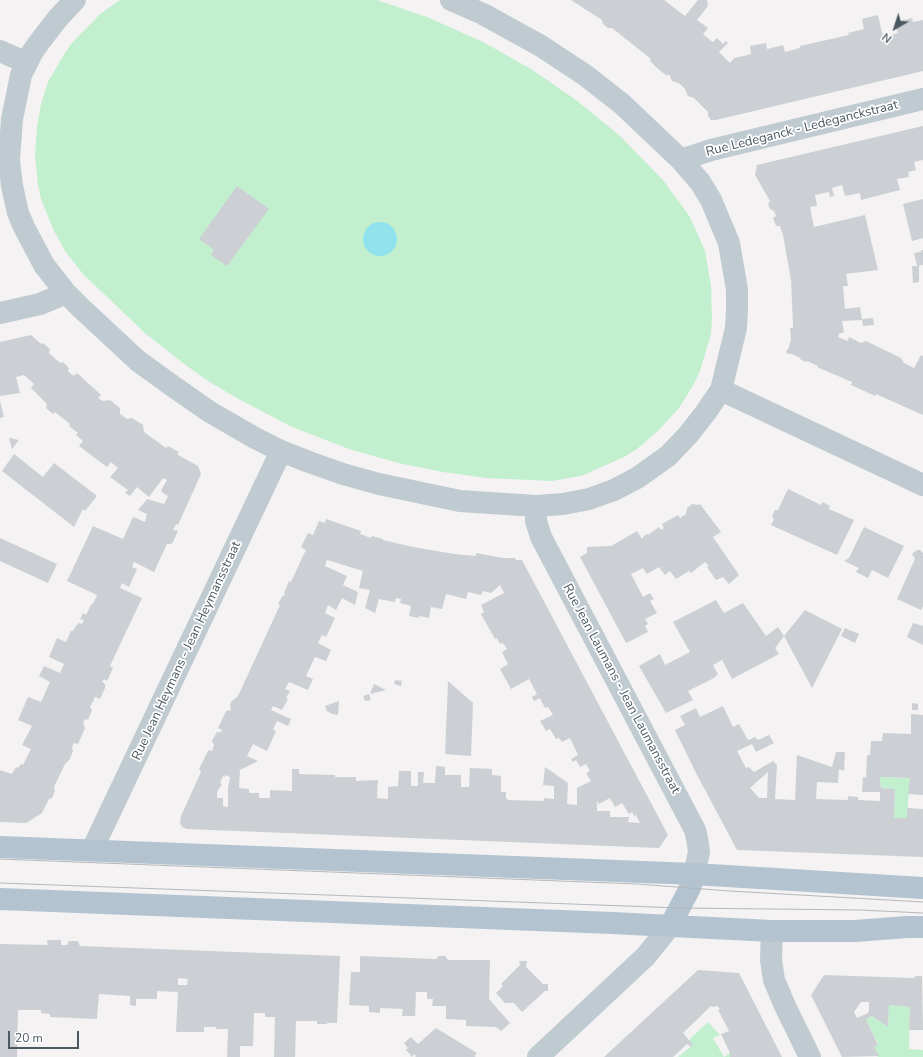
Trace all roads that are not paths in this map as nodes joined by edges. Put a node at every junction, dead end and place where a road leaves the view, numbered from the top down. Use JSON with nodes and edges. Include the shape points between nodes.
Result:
{"nodes":[{"id":1,"x":75,"y":0,"type":"edge"},
{"id":2,"x":451,"y":0,"type":"edge"},
{"id":3,"x":487,"y":7,"type":"edge"},
{"id":4,"x":0,"y":51,"type":"edge"},
{"id":5,"x":27,"y":63,"type":"junction"},
{"id":6,"x":923,"y":99,"type":"edge"},
{"id":7,"x":682,"y":160,"type":"junction"},
{"id":8,"x":66,"y":293,"type":"junction"},
{"id":9,"x":0,"y":313,"type":"edge"},
{"id":10,"x":721,"y":390,"type":"junction"},
{"id":11,"x":281,"y":451,"type":"junction"},
{"id":12,"x":923,"y":485,"type":"edge"},
{"id":13,"x":536,"y":506,"type":"junction"},
{"id":14,"x":0,"y":847,"type":"edge"},
{"id":15,"x":92,"y":850,"type":"junction"},
{"id":16,"x":694,"y":874,"type":"junction"},
{"id":17,"x":923,"y":888,"type":"edge"},
{"id":18,"x":0,"y":899,"type":"edge"},
{"id":19,"x":670,"y":926,"type":"junction"},
{"id":20,"x":923,"y":927,"type":"edge"},
{"id":21,"x":772,"y":931,"type":"junction"},
{"id":22,"x":538,"y":1057,"type":"edge"},
{"id":23,"x":810,"y":1057,"type":"edge"}],
"edges":[{"from":1,"to":5,"type":"street","via":[[33,51]]},
{"from":2,"to":3,"type":"street"},
{"from":3,"to":7,"type":"street","via":[[622,104]]},
{"from":4,"to":5,"type":"street"},
{"from":5,"to":8,"type":"street","via":[[21,75],[12,119],[9,160],[12,186],[18,213],[33,246]]},
{"from":6,"to":7,"type":"street","name":"Rue Ledeganck - Ledeganckstraat","via":[[711,150]]},
{"from":7,"to":10,"type":"street","via":[[711,200],[729,243],[734,267],[737,290],[736,328]]},
{"from":8,"to":9,"type":"street","via":[[40,304]]},
{"from":8,"to":11,"type":"street","via":[[138,361],[216,416]]},
{"from":10,"to":12,"type":"street"},
{"from":10,"to":13,"type":"street","via":[[688,435],[668,456],[637,478],[589,499]]},
{"from":11,"to":13,"type":"street","via":[[344,474],[420,493],[460,500]]},
{"from":11,"to":15,"type":"street","name":"Rue Jean Heymans - Jean Heymansstraat"},
{"from":13,"to":16,"type":"street","name":"Rue Jean Laumans - Jean Laumansstraat","via":[[536,521],[541,536],[695,830],[699,852]]},
{"from":14,"to":15,"type":"main road"},
{"from":15,"to":16,"type":"main road"},
{"from":16,"to":17,"type":"main road"},
{"from":16,"to":19,"type":"main road","via":[[690,888]]},
{"from":18,"to":19,"type":"main road"},
{"from":19,"to":21,"type":"main road"},
{"from":19,"to":22,"type":"street","via":[[646,956]]},
{"from":20,"to":21,"type":"main road","via":[[862,931]]},
{"from":21,"to":23,"type":"street","via":[[774,980]]}]}
